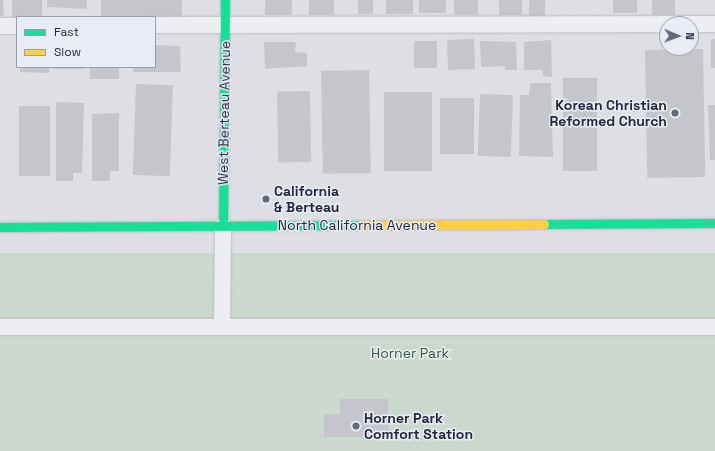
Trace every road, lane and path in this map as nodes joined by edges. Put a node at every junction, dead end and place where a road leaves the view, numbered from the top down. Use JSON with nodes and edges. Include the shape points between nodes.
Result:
{"nodes":[{"id":1,"x":225,"y":0,"type":"edge"},
{"id":2,"x":715,"y":24,"type":"edge"},
{"id":3,"x":225,"y":25,"type":"junction"},
{"id":4,"x":0,"y":26,"type":"edge"},
{"id":5,"x":16,"y":26,"type":"edge"},
{"id":6,"x":156,"y":26,"type":"edge"},
{"id":7,"x":715,"y":223,"type":"edge"},
{"id":8,"x":223,"y":226,"type":"junction"},
{"id":9,"x":0,"y":227,"type":"edge"},
{"id":10,"x":222,"y":326,"type":"junction"},
{"id":11,"x":0,"y":327,"type":"edge"},
{"id":12,"x":715,"y":327,"type":"edge"}],
"edges":[{"from":1,"to":3,"type":"street","name":"West Berteau Avenue"},
{"from":2,"to":3,"type":"lane"},
{"from":3,"to":6,"type":"lane"},
{"from":3,"to":8,"type":"street","name":"West Berteau Avenue"},
{"from":4,"to":5,"type":"lane"},
{"from":7,"to":8,"type":"street","name":"North California Avenue"},
{"from":8,"to":9,"type":"street","name":"North California Avenue"},
{"from":8,"to":10,"type":"lane"},
{"from":10,"to":11,"type":"lane"},
{"from":10,"to":12,"type":"lane"}]}
